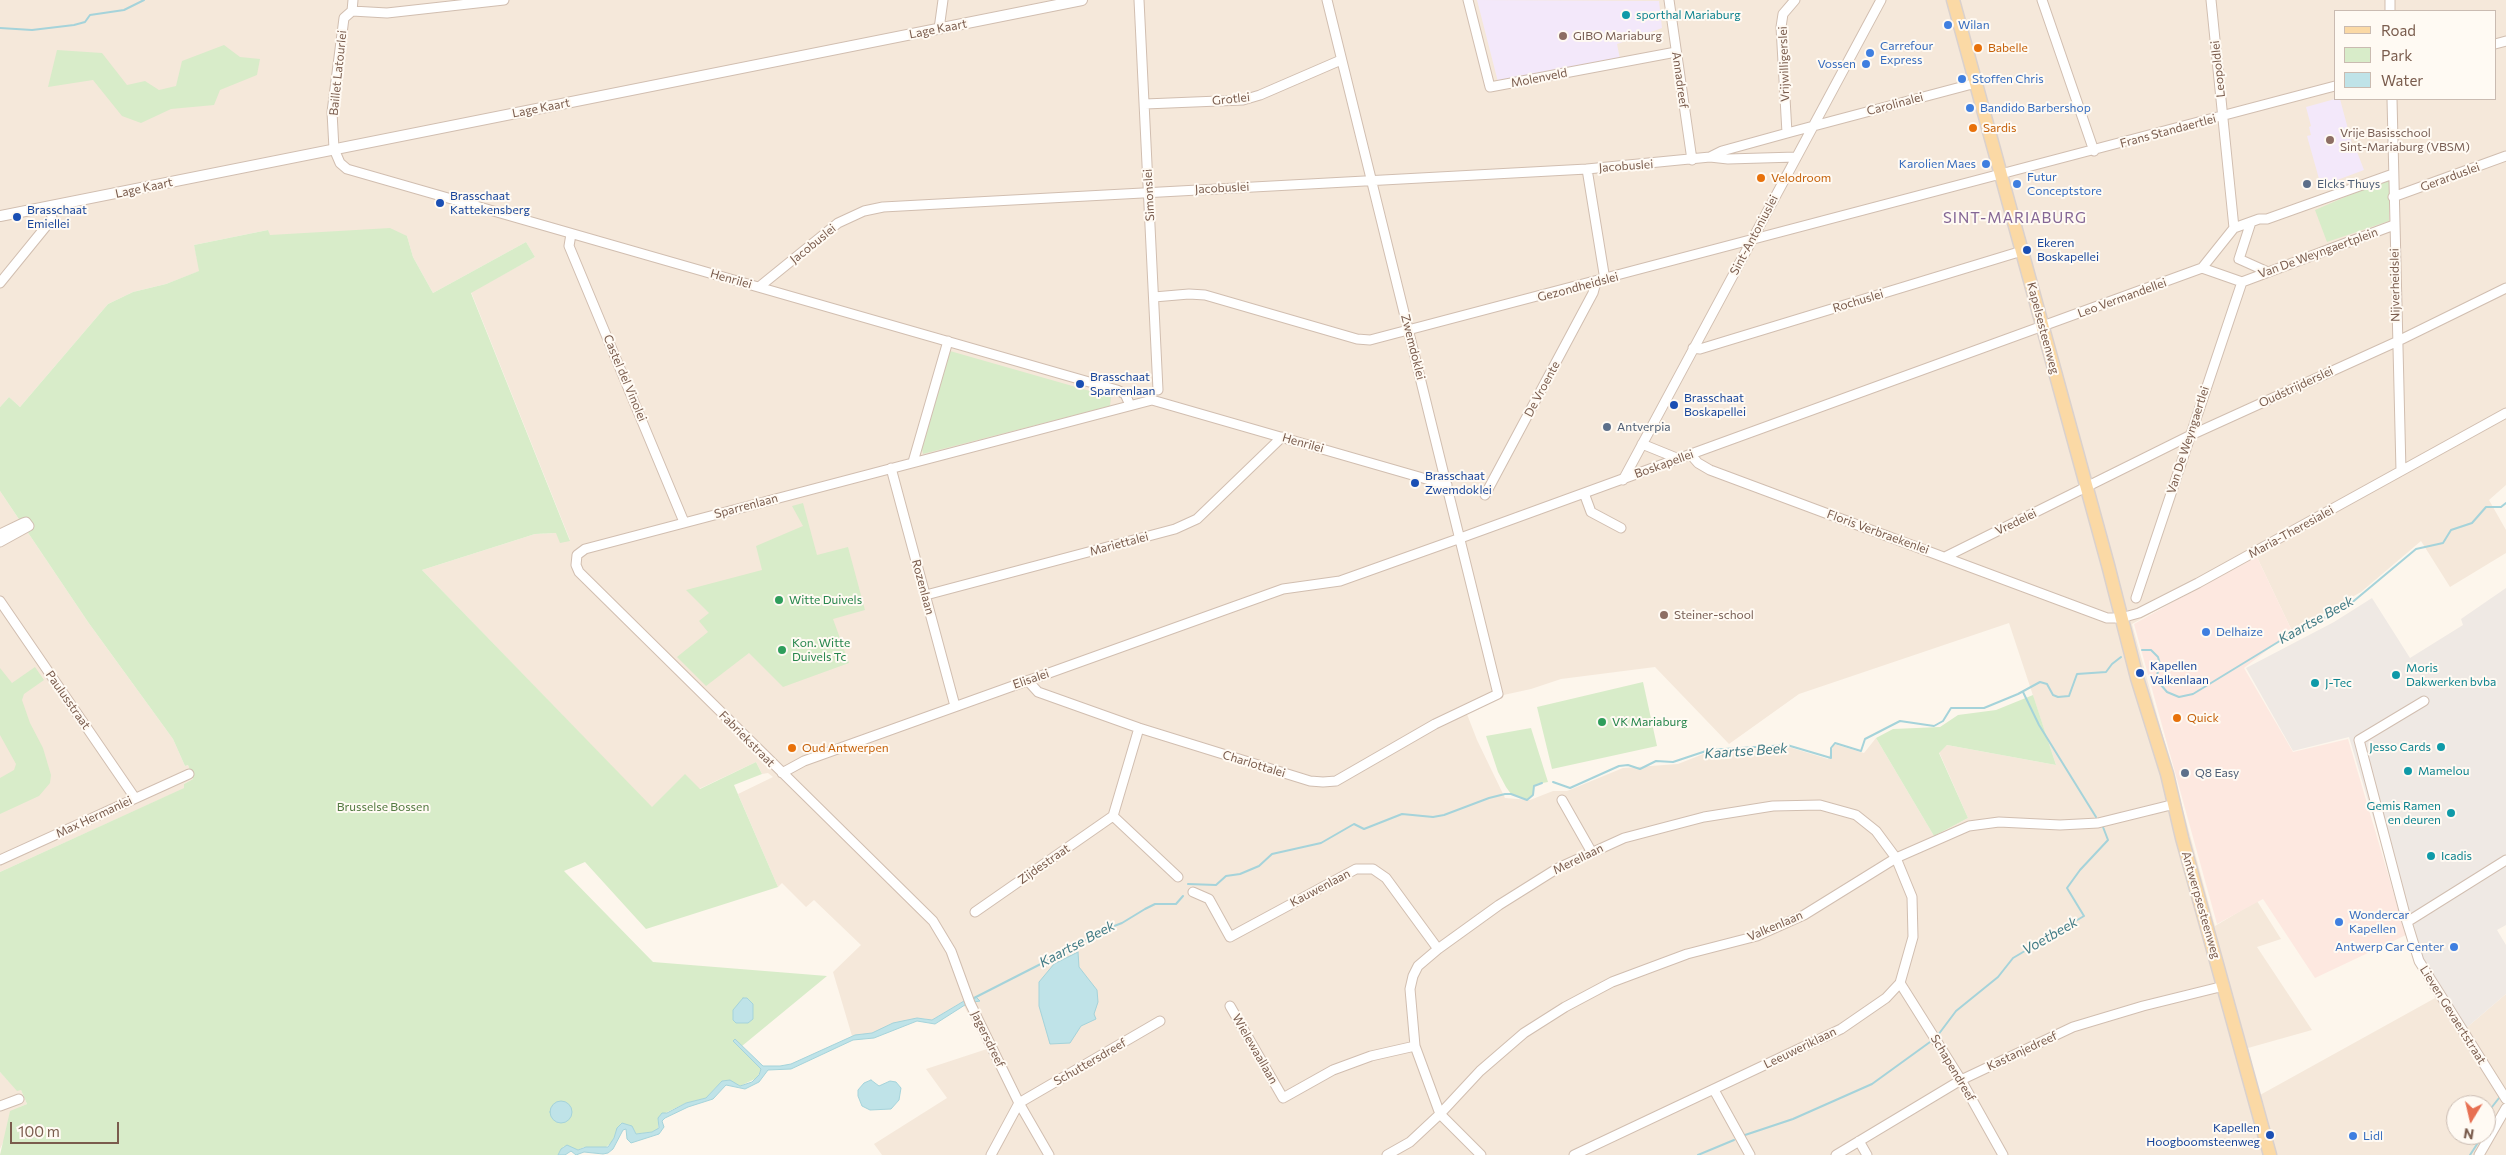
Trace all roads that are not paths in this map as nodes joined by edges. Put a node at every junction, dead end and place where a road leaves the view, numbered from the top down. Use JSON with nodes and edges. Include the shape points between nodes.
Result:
{"nodes":[{"id":1,"x":353,"y":0,"type":"edge"},
{"id":2,"x":503,"y":0,"type":"edge"},
{"id":3,"x":943,"y":0,"type":"edge"},
{"id":4,"x":1082,"y":0,"type":"edge"},
{"id":5,"x":1139,"y":0,"type":"edge"},
{"id":6,"x":1327,"y":0,"type":"edge"},
{"id":7,"x":1468,"y":0,"type":"edge"},
{"id":8,"x":1669,"y":0,"type":"edge"},
{"id":9,"x":1795,"y":0,"type":"edge"},
{"id":10,"x":1881,"y":0,"type":"edge"},
{"id":11,"x":1953,"y":0,"type":"edge"},
{"id":12,"x":2042,"y":0,"type":"edge"},
{"id":13,"x":2211,"y":0,"type":"edge"},
{"id":14,"x":352,"y":11,"type":"junction"},
{"id":15,"x":939,"y":29,"type":"junction"},
{"id":16,"x":1676,"y":52,"type":"junction"},
{"id":17,"x":1341,"y":60,"type":"junction"},
{"id":18,"x":1976,"y":83,"type":"junction"},
{"id":19,"x":2334,"y":86,"type":"edge"},
{"id":20,"x":2392,"y":100,"type":"edge"},
{"id":21,"x":1144,"y":104,"type":"junction"},
{"id":22,"x":2223,"y":115,"type":"junction"},
{"id":23,"x":1814,"y":126,"type":"junction"},
{"id":24,"x":1787,"y":133,"type":"junction"},
{"id":25,"x":334,"y":149,"type":"junction"},
{"id":26,"x":2094,"y":151,"type":"junction"},
{"id":27,"x":2506,"y":156,"type":"edge"},
{"id":28,"x":1710,"y":157,"type":"junction"},
{"id":29,"x":1796,"y":158,"type":"junction"},
{"id":30,"x":1692,"y":160,"type":"junction"},
{"id":31,"x":1587,"y":169,"type":"junction"},
{"id":32,"x":2000,"y":174,"type":"junction"},
{"id":33,"x":2393,"y":174,"type":"junction"},
{"id":34,"x":1371,"y":180,"type":"junction"},
{"id":35,"x":1148,"y":192,"type":"junction"},
{"id":36,"x":2393,"y":197,"type":"junction"},
{"id":37,"x":51,"y":206,"type":"junction"},
{"id":38,"x":0,"y":216,"type":"edge"},
{"id":39,"x":2251,"y":222,"type":"junction"},
{"id":40,"x":2394,"y":225,"type":"junction"},
{"id":41,"x":2234,"y":228,"type":"junction"},
{"id":42,"x":571,"y":234,"type":"junction"},
{"id":43,"x":1751,"y":241,"type":"junction"},
{"id":44,"x":2022,"y":252,"type":"junction"},
{"id":45,"x":2202,"y":268,"type":"junction"},
{"id":46,"x":2268,"y":272,"type":"junction"},
{"id":47,"x":1600,"y":281,"type":"junction"},
{"id":48,"x":0,"y":282,"type":"edge"},
{"id":49,"x":2242,"y":282,"type":"junction"},
{"id":50,"x":759,"y":287,"type":"junction"},
{"id":51,"x":2506,"y":288,"type":"edge"},
{"id":52,"x":1154,"y":297,"type":"junction"},
{"id":53,"x":2042,"y":326,"type":"junction"},
{"id":54,"x":1410,"y":331,"type":"junction"},
{"id":55,"x":948,"y":341,"type":"junction"},
{"id":56,"x":2396,"y":342,"type":"junction"},
{"id":57,"x":1693,"y":348,"type":"junction"},
{"id":58,"x":1158,"y":390,"type":"dead end"},
{"id":59,"x":1158,"y":402,"type":"joint"},
{"id":60,"x":1130,"y":405,"type":"junction"},
{"id":61,"x":2506,"y":413,"type":"edge"},
{"id":62,"x":2189,"y":436,"type":"junction"},
{"id":63,"x":1282,"y":437,"type":"junction"},
{"id":64,"x":1642,"y":444,"type":"junction"},
{"id":65,"x":1691,"y":455,"type":"junction"},
{"id":66,"x":1679,"y":459,"type":"junction"},
{"id":67,"x":913,"y":462,"type":"junction"},
{"id":68,"x":891,"y":468,"type":"junction"},
{"id":69,"x":2400,"y":471,"type":"junction"},
{"id":70,"x":1623,"y":480,"type":"junction"},
{"id":71,"x":1447,"y":484,"type":"junction"},
{"id":72,"x":2087,"y":488,"type":"junction"},
{"id":73,"x":1584,"y":493,"type":"junction"},
{"id":74,"x":1486,"y":495,"type":"dead end"},
{"id":75,"x":684,"y":522,"type":"junction"},
{"id":76,"x":1621,"y":528,"type":"dead end"},
{"id":77,"x":0,"y":534,"type":"edge"},
{"id":78,"x":1461,"y":538,"type":"junction"},
{"id":79,"x":0,"y":542,"type":"edge"},
{"id":80,"x":580,"y":551,"type":"joint"},
{"id":81,"x":1945,"y":558,"type":"junction"},
{"id":82,"x":1282,"y":590,"type":"joint"},
{"id":83,"x":926,"y":595,"type":"junction"},
{"id":84,"x":2136,"y":598,"type":"dead end"},
{"id":85,"x":0,"y":602,"type":"edge"},
{"id":86,"x":2069,"y":604,"type":"joint"},
{"id":87,"x":2122,"y":618,"type":"junction"},
{"id":88,"x":2131,"y":656,"type":"joint"},
{"id":89,"x":1494,"y":676,"type":"joint"},
{"id":90,"x":1028,"y":681,"type":"junction"},
{"id":91,"x":2424,"y":701,"type":"dead end"},
{"id":92,"x":956,"y":706,"type":"junction"},
{"id":93,"x":1139,"y":728,"type":"junction"},
{"id":94,"x":782,"y":773,"type":"junction"},
{"id":95,"x":189,"y":774,"type":"dead end"},
{"id":96,"x":135,"y":798,"type":"junction"},
{"id":97,"x":1562,"y":800,"type":"dead end"},
{"id":98,"x":2175,"y":804,"type":"junction"},
{"id":99,"x":1113,"y":816,"type":"junction"},
{"id":100,"x":1591,"y":851,"type":"junction"},
{"id":101,"x":1896,"y":858,"type":"junction"},
{"id":102,"x":0,"y":860,"type":"edge"},
{"id":103,"x":2506,"y":860,"type":"edge"},
{"id":104,"x":1178,"y":877,"type":"dead end"},
{"id":105,"x":1193,"y":892,"type":"dead end"},
{"id":106,"x":975,"y":912,"type":"dead end"},
{"id":107,"x":933,"y":921,"type":"joint"},
{"id":108,"x":2407,"y":922,"type":"junction"},
{"id":109,"x":1438,"y":949,"type":"junction"},
{"id":110,"x":1900,"y":983,"type":"junction"},
{"id":111,"x":2224,"y":986,"type":"junction"},
{"id":112,"x":1230,"y":1006,"type":"dead end"},
{"id":113,"x":1160,"y":1021,"type":"dead end"},
{"id":114,"x":1415,"y":1046,"type":"junction"},
{"id":115,"x":1961,"y":1080,"type":"junction"},
{"id":116,"x":1714,"y":1090,"type":"junction"},
{"id":117,"x":19,"y":1099,"type":"dead end"},
{"id":118,"x":2506,"y":1099,"type":"edge"},
{"id":119,"x":1019,"y":1103,"type":"junction"},
{"id":120,"x":0,"y":1106,"type":"edge"},
{"id":121,"x":2506,"y":1108,"type":"edge"},
{"id":122,"x":1440,"y":1114,"type":"junction"},
{"id":123,"x":1858,"y":1141,"type":"junction"},
{"id":124,"x":992,"y":1155,"type":"edge"},
{"id":125,"x":1049,"y":1155,"type":"edge"},
{"id":126,"x":1387,"y":1155,"type":"edge"},
{"id":127,"x":1481,"y":1155,"type":"edge"},
{"id":128,"x":1574,"y":1155,"type":"edge"},
{"id":129,"x":1750,"y":1155,"type":"edge"},
{"id":130,"x":1836,"y":1155,"type":"edge"},
{"id":131,"x":1867,"y":1155,"type":"edge"},
{"id":132,"x":2003,"y":1155,"type":"edge"},
{"id":133,"x":2270,"y":1155,"type":"edge"},
{"id":134,"x":2479,"y":1155,"type":"edge"}],
"edges":[{"from":1,"to":14,"type":"street","name":"Baillet Latourlei"},
{"from":2,"to":14,"type":"street","via":[[387,13]]},
{"from":3,"to":15,"type":"street"},
{"from":4,"to":15,"type":"street","name":"Lage Kaart"},
{"from":5,"to":21,"type":"street","name":"Simonslei"},
{"from":6,"to":17,"type":"street","name":"Zwemdoklei"},
{"from":7,"to":16,"type":"street","name":"Molenveld","via":[[1490,87]]},
{"from":8,"to":16,"type":"street","name":"Annadreef"},
{"from":9,"to":24,"type":"street","name":"Vrijwilligerslei","via":[[1783,14],[1782,27]]},
{"from":10,"to":23,"type":"street","name":"Sint-Antoniuslei"},
{"from":11,"to":18,"type":"main road","name":"Kapelsesteenweg"},
{"from":12,"to":26,"type":"street"},
{"from":13,"to":22,"type":"street","name":"Leopoldlei"},
{"from":14,"to":25,"type":"street","name":"Baillet Latourlei","via":[[344,18],[332,112]]},
{"from":15,"to":25,"type":"street","name":"Lage Kaart"},
{"from":16,"to":30,"type":"street","name":"Annadreef"},
{"from":17,"to":21,"type":"street","name":"Grotlei","via":[[1243,100]]},
{"from":17,"to":34,"type":"street","name":"Zwemdoklei"},
{"from":18,"to":23,"type":"street","name":"Carolinalei"},
{"from":18,"to":32,"type":"main road","name":"Kapelsesteenweg"},
{"from":19,"to":22,"type":"street","name":"Frans Standaertlei"},
{"from":20,"to":33,"type":"street","name":"Nijverheidslei"},
{"from":21,"to":35,"type":"street","name":"Simonslei"},
{"from":22,"to":26,"type":"street","name":"Frans Standaertlei"},
{"from":22,"to":41,"type":"street","name":"Leopoldlei"},
{"from":23,"to":24,"type":"street","name":"Jacobuslei"},
{"from":23,"to":29,"type":"street","name":"Sint-Antoniuslei"},
{"from":24,"to":28,"type":"street","name":"Jacobuslei"},
{"from":25,"to":37,"type":"street","name":"Lage Kaart"},
{"from":25,"to":42,"type":"street","name":"Henrilei","via":[[340,163],[347,169]]},
{"from":26,"to":32,"type":"street","name":"Frans Standaertlei"},
{"from":27,"to":36,"type":"street","name":"Gerarduslei"},
{"from":28,"to":29,"type":"street","name":"Jacobuslei"},
{"from":28,"to":30,"type":"street","name":"Jacobuslei"},
{"from":29,"to":43,"type":"street","name":"Sint-Antoniuslei"},
{"from":30,"to":31,"type":"street","name":"Jacobuslei"},
{"from":31,"to":34,"type":"street","name":"Jacobuslei"},
{"from":31,"to":47,"type":"street","name":"De Vroente"},
{"from":32,"to":43,"type":"street","name":"Gezondheidslei"},
{"from":32,"to":44,"type":"main road","name":"Kapelsesteenweg"},
{"from":33,"to":36,"type":"street","name":"Nijverheidslei"},
{"from":33,"to":39,"type":"street"},
{"from":34,"to":35,"type":"street","name":"Jacobuslei"},
{"from":34,"to":54,"type":"street","name":"Zwemdoklei"},
{"from":35,"to":50,"type":"street","name":"Jacobuslei","via":[[874,208],[846,218]]},
{"from":35,"to":52,"type":"street","name":"Simonslei"},
{"from":36,"to":40,"type":"street","name":"Nijverheidslei"},
{"from":37,"to":38,"type":"street","name":"Lage Kaart"},
{"from":37,"to":48,"type":"street","via":[[52,219]]},
{"from":39,"to":41,"type":"street"},
{"from":39,"to":46,"type":"street","via":[[2239,259]]},
{"from":40,"to":46,"type":"street","name":"Van De Weyngaertplein"},
{"from":40,"to":56,"type":"street","name":"Nijverheidslei"},
{"from":41,"to":45,"type":"street"},
{"from":42,"to":50,"type":"street","name":"Henrilei"},
{"from":42,"to":75,"type":"street","name":"Castel del Vinolei","via":[[569,246]]},
{"from":43,"to":47,"type":"street","name":"Gezondheidslei"},
{"from":43,"to":57,"type":"street","name":"Sint-Antoniuslei"},
{"from":44,"to":53,"type":"main road","name":"Kapelsesteenweg"},
{"from":44,"to":57,"type":"street","name":"Rochuslei","via":[[1700,349]]},
{"from":45,"to":49,"type":"street"},
{"from":45,"to":53,"type":"street","name":"Leo Vermandellei"},
{"from":46,"to":49,"type":"street","name":"Van De Weyngaertplein"},
{"from":47,"to":54,"type":"street","name":"Gezondheidslei"},
{"from":47,"to":74,"type":"street","name":"De Vroente"},
{"from":49,"to":62,"type":"street","name":"Van De Weyngaertlei"},
{"from":50,"to":55,"type":"street","name":"Henrilei"},
{"from":51,"to":56,"type":"street","name":"Oudstrijderslei"},
{"from":52,"to":54,"type":"street","name":"Gezondheidslei","via":[[1204,295],[1357,339],[1370,340]]},
{"from":52,"to":58,"type":"street","name":"Simonslei"},
{"from":53,"to":65,"type":"street","name":"Boskapellei"},
{"from":53,"to":72,"type":"main road","name":"Kapelsesteenweg"},
{"from":54,"to":71,"type":"street","name":"Zwemdoklei"},
{"from":55,"to":60,"type":"street","name":"Henrilei","via":[[1117,390],[1125,394]]},
{"from":55,"to":67,"type":"street"},
{"from":56,"to":62,"type":"street","name":"Oudstrijderslei"},
{"from":56,"to":69,"type":"street","name":"Nijverheidslei"},
{"from":57,"to":64,"type":"street","name":"Sint-Antoniuslei"},
{"from":59,"to":60,"type":"street","name":"Sparrenlaan"},
{"from":59,"to":63,"type":"street","name":"Henrilei"},
{"from":60,"to":67,"type":"street","name":"Sparrenlaan"},
{"from":61,"to":69,"type":"street","name":"Maria-Theresialei"},
{"from":62,"to":72,"type":"street","name":"Oudstrijderslei"},
{"from":62,"to":84,"type":"street","name":"Van De Weyngaertlei"},
{"from":63,"to":71,"type":"street","name":"Henrilei"},
{"from":63,"to":83,"type":"street","name":"Mariettalei","via":[[1208,509],[1175,529]]},
{"from":64,"to":66,"type":"street"},
{"from":64,"to":70,"type":"street","name":"Sint-Antoniuslei"},
{"from":65,"to":66,"type":"street","name":"Boskapellei"},
{"from":65,"to":81,"type":"street","name":"Floris Verbraekenlei","via":[[1710,470]]},
{"from":66,"to":70,"type":"street","name":"Boskapellei"},
{"from":67,"to":68,"type":"street","name":"Sparrenlaan"},
{"from":68,"to":75,"type":"street","name":"Sparrenlaan"},
{"from":68,"to":83,"type":"street","name":"Rozenlaan"},
{"from":69,"to":87,"type":"street","name":"Maria-Theresialei","via":[[2198,583],[2139,613]]},
{"from":70,"to":73,"type":"street","name":"Boskapellei"},
{"from":71,"to":78,"type":"street","name":"Zwemdoklei"},
{"from":72,"to":81,"type":"street","name":"Vredelei"},
{"from":72,"to":87,"type":"main road","name":"Kapelsesteenweg"},
{"from":73,"to":76,"type":"street","via":[[1591,512]]},
{"from":73,"to":78,"type":"street","name":"Boskapellei"},
{"from":75,"to":80,"type":"street","name":"Sparrenlaan"},
{"from":77,"to":79,"type":"street","via":[[26,522],[29,526]]},
{"from":78,"to":82,"type":"street","name":"Boskapellei","via":[[1340,581]]},
{"from":78,"to":89,"type":"street","name":"Zwemdoklei"},
{"from":80,"to":94,"type":"street","name":"Fabriekstraat","via":[[575,563],[580,572]]},
{"from":81,"to":86,"type":"street","name":"Floris Verbraekenlei"},
{"from":82,"to":90,"type":"street","name":"Elisalei"},
{"from":83,"to":92,"type":"street","name":"Rozenlaan"},
{"from":85,"to":96,"type":"street","name":"Paulusstraat"},
{"from":86,"to":87,"type":"street","name":"Maria-Theresialei","via":[[2107,618]]},
{"from":87,"to":88,"type":"main road","name":"Kapelsesteenweg"},
{"from":88,"to":98,"type":"main road","name":"Antwerpsesteenweg"},
{"from":89,"to":93,"type":"street","name":"Charlottalei","via":[[1491,695],[1336,780],[1323,782],[1310,781]]},
{"from":90,"to":92,"type":"street","name":"Elisalei"},
{"from":90,"to":93,"type":"street","name":"Charlottalei","via":[[1038,692]]},
{"from":91,"to":108,"type":"street","name":"Lieven Gevaertstraat","via":[[2359,740]]},
{"from":92,"to":94,"type":"street","name":"Elisalei","via":[[804,761]]},
{"from":93,"to":99,"type":"street"},
{"from":94,"to":107,"type":"street","name":"Fabriekstraat"},
{"from":95,"to":96,"type":"street","name":"Max Hermanlei"},
{"from":96,"to":102,"type":"street","name":"Max Hermanlei"},
{"from":97,"to":100,"type":"street"},
{"from":98,"to":101,"type":"street","name":"Valkenlaan","via":[[2098,822],[2060,825],[2000,822],[1969,826]]},
{"from":98,"to":111,"type":"main road","name":"Antwerpsesteenweg"},
{"from":99,"to":104,"type":"street"},
{"from":99,"to":106,"type":"street","name":"Zijdestraat"},
{"from":100,"to":101,"type":"street","name":"Merellaan","via":[[1624,838],[1704,818],[1774,806],[1820,805],[1856,815],[1876,831]]},
{"from":100,"to":109,"type":"street","name":"Merellaan","via":[[1499,905]]},
{"from":101,"to":110,"type":"street","name":"Leeuweriklaan","via":[[1912,897],[1913,937]]},
{"from":101,"to":122,"type":"street","name":"Valkenlaan","via":[[1804,915],[1757,936],[1651,966],[1565,1007],[1524,1033],[1487,1065]]},
{"from":103,"to":108,"type":"street"},
{"from":105,"to":109,"type":"street","name":"Kauwenlaan","via":[[1208,899],[1230,937],[1356,869],[1373,869],[1386,878]]},
{"from":107,"to":119,"type":"street","name":"Jagersdreef","via":[[951,951],[969,1001]]},
{"from":108,"to":118,"type":"street","name":"Lieven Gevaertstraat","via":[[2419,961]]},
{"from":109,"to":114,"type":"street","name":"Merellaan","via":[[1418,966],[1412,976],[1410,989]]},
{"from":110,"to":115,"type":"street","name":"Schapendreef"},
{"from":110,"to":116,"type":"street","name":"Leeuweriklaan","via":[[1886,998],[1841,1029]]},
{"from":111,"to":115,"type":"street","name":"Kastanjedreef","via":[[2073,1027]]},
{"from":111,"to":133,"type":"main road","name":"Antwerpsesteenweg"},
{"from":112,"to":114,"type":"street","name":"Wielewaallaan","via":[[1283,1098],[1333,1070],[1371,1056]]},
{"from":113,"to":119,"type":"street","name":"Schuttersdreef"},
{"from":114,"to":122,"type":"street","name":"Merellaan"},
{"from":115,"to":123,"type":"street","name":"Kastanjedreef"},
{"from":115,"to":132,"type":"street","name":"Schapendreef"},
{"from":116,"to":128,"type":"street","name":"Leeuweriklaan"},
{"from":116,"to":129,"type":"street"},
{"from":117,"to":120,"type":"street"},
{"from":119,"to":124,"type":"street"},
{"from":119,"to":125,"type":"street","name":"Jagersdreef"},
{"from":121,"to":134,"type":"street"},
{"from":122,"to":126,"type":"street","name":"Valkenlaan","via":[[1410,1142]]},
{"from":122,"to":127,"type":"street"},
{"from":123,"to":130,"type":"street","name":"Kastanjedreef"},
{"from":123,"to":131,"type":"street"}]}
